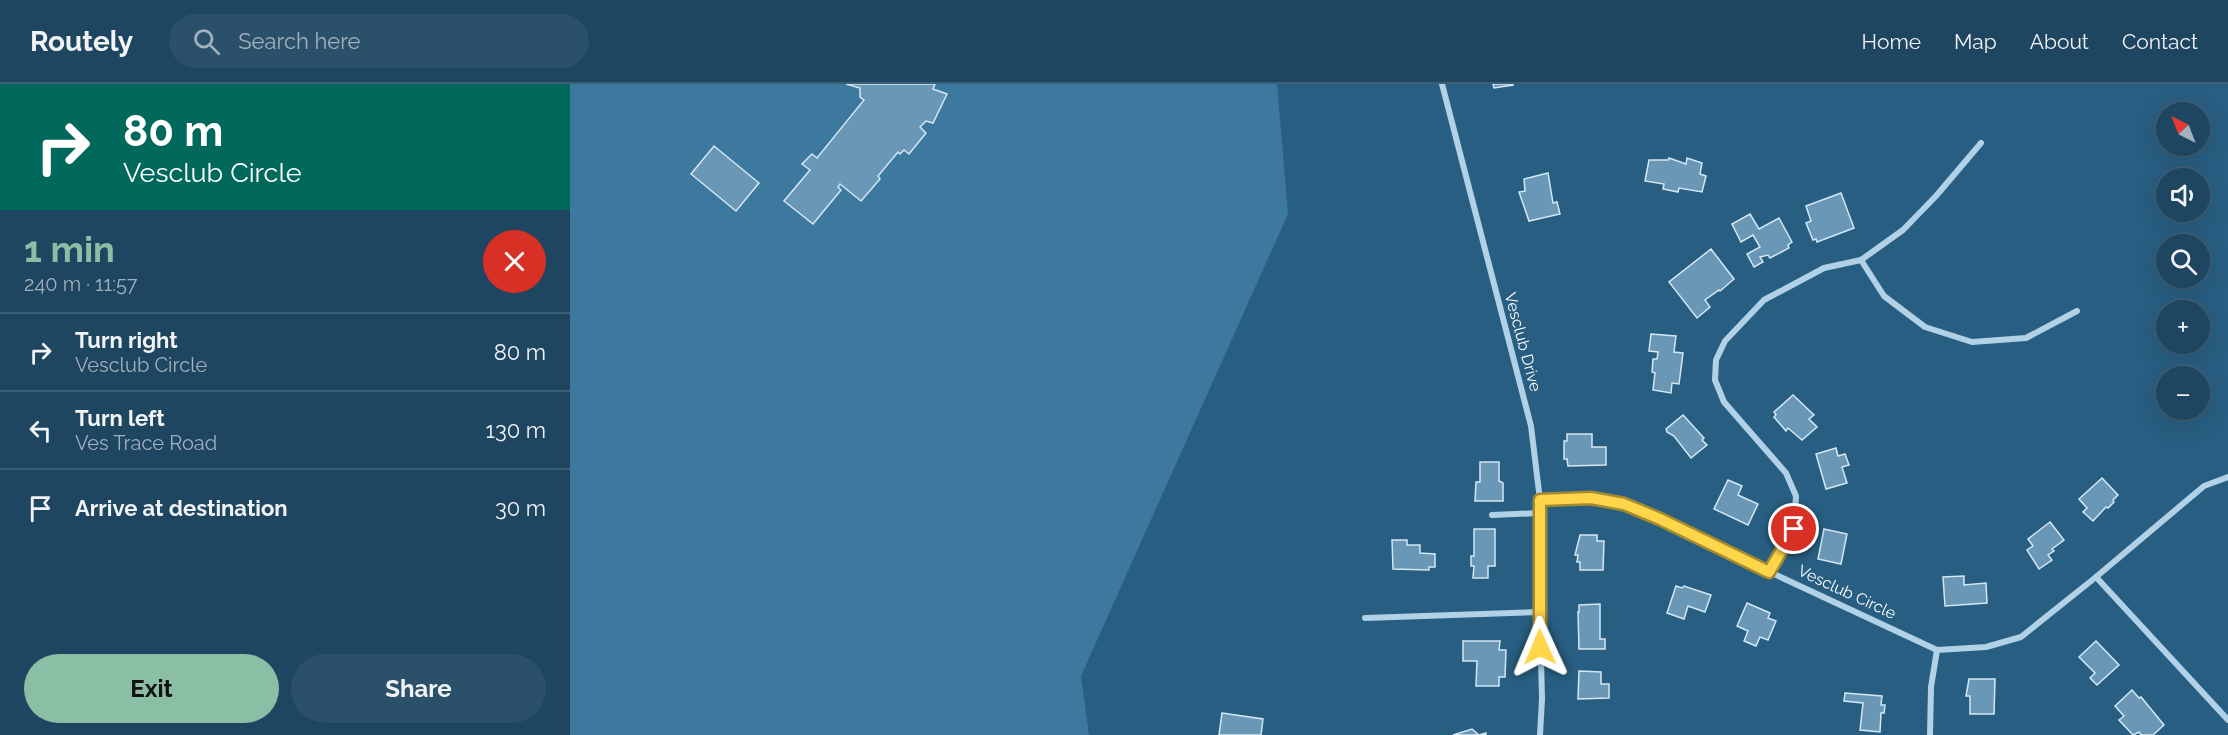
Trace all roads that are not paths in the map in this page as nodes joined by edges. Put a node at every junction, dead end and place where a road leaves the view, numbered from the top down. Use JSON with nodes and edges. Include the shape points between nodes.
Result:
{"nodes":[{"id":1,"x":1442,"y":84,"type":"edge"},
{"id":2,"x":1981,"y":143,"type":"dead end"},
{"id":3,"x":1861,"y":260,"type":"junction"},
{"id":4,"x":2077,"y":311,"type":"dead end"},
{"id":5,"x":2228,"y":477,"type":"edge"},
{"id":6,"x":1540,"y":500,"type":"junction"},
{"id":7,"x":1540,"y":513,"type":"junction"},
{"id":8,"x":1492,"y":515,"type":"dead end"},
{"id":9,"x":1769,"y":572,"type":"junction"},
{"id":10,"x":2096,"y":577,"type":"junction"},
{"id":11,"x":1540,"y":612,"type":"junction"},
{"id":12,"x":1365,"y":618,"type":"dead end"},
{"id":13,"x":1937,"y":650,"type":"junction"},
{"id":14,"x":2228,"y":720,"type":"edge"},
{"id":15,"x":1540,"y":735,"type":"edge"},
{"id":16,"x":1930,"y":735,"type":"edge"}],
"edges":[{"from":1,"to":6,"type":"street","name":"Vesclub Drive","via":[[1531,426]]},
{"from":2,"to":3,"type":"street","via":[[1903,231]]},
{"from":3,"to":4,"type":"street","via":[[1884,296],[1925,327],[1972,342],[2026,338]]},
{"from":3,"to":9,"type":"street","via":[[1824,268],[1764,300],[1725,341],[1716,360],[1715,380],[1724,402],[1786,473],[1796,496],[1794,529]]},
{"from":5,"to":10,"type":"street","name":"Vesclub Circle","via":[[2204,486]]},
{"from":6,"to":7,"type":"street","name":"Vesclub Drive"},
{"from":6,"to":9,"type":"street","name":"Vesclub Circle","via":[[1591,498],[1624,504]]},
{"from":7,"to":8,"type":"street"},
{"from":7,"to":11,"type":"street","name":"Vesclub Drive"},
{"from":9,"to":13,"type":"street","name":"Vesclub Circle"},
{"from":10,"to":13,"type":"street","name":"Vesclub Circle","via":[[2021,637],[1986,647]]},
{"from":10,"to":14,"type":"street"},
{"from":11,"to":12,"type":"street"},
{"from":11,"to":15,"type":"street","name":"Vesclub Drive"},
{"from":13,"to":16,"type":"street"}]}
